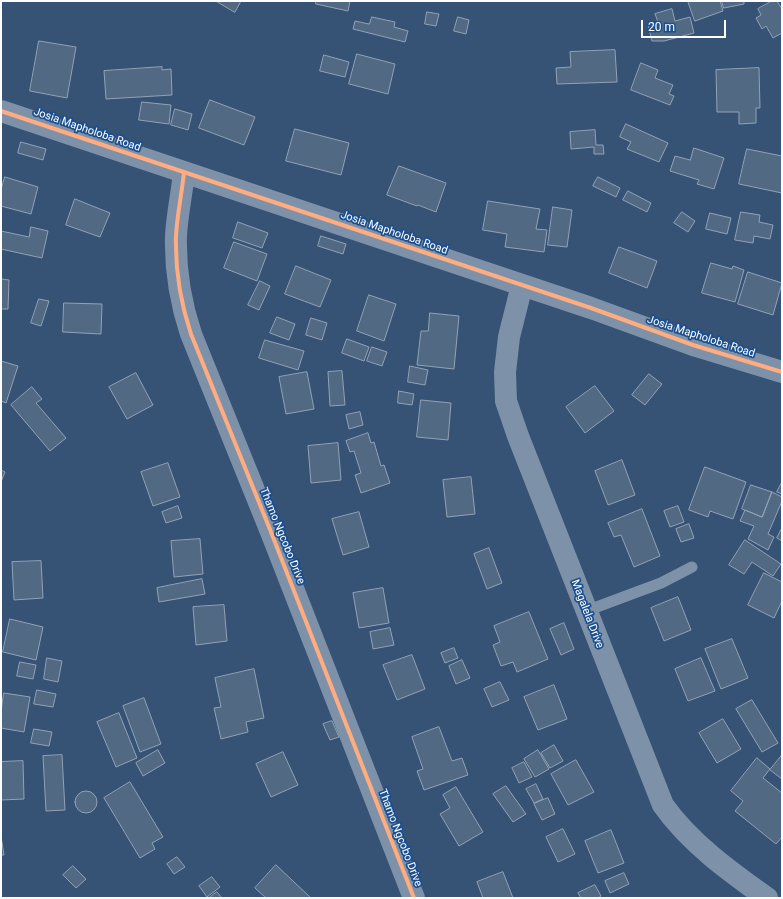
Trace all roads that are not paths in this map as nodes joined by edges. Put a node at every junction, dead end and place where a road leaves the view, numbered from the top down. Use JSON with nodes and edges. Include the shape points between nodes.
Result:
{"nodes":[{"id":1,"x":1,"y":111,"type":"edge"},
{"id":2,"x":184,"y":172,"type":"junction"},
{"id":3,"x":522,"y":286,"type":"junction"},
{"id":4,"x":782,"y":372,"type":"edge"},
{"id":5,"x":692,"y":567,"type":"dead end"},
{"id":6,"x":586,"y":611,"type":"junction"},
{"id":7,"x":414,"y":898,"type":"edge"},
{"id":8,"x":767,"y":898,"type":"edge"}],
"edges":[{"from":1,"to":2,"type":"street","name":"Josia Mapholoba Road"},
{"from":2,"to":3,"type":"street","name":"Josia Mapholoba Road"},
{"from":2,"to":7,"type":"street","name":"Thamo Ngcobo Drive","via":[[176,235],[183,310]]},
{"from":3,"to":4,"type":"street","name":"Josia Mapholoba Road","via":[[693,345]]},
{"from":3,"to":6,"type":"street","name":"Magalela Drive","via":[[509,337],[505,372],[506,401]]},
{"from":5,"to":6,"type":"lane","via":[[661,583]]},
{"from":6,"to":8,"type":"street","name":"Magalela Drive","via":[[663,805],[673,820],[697,844]]}]}
